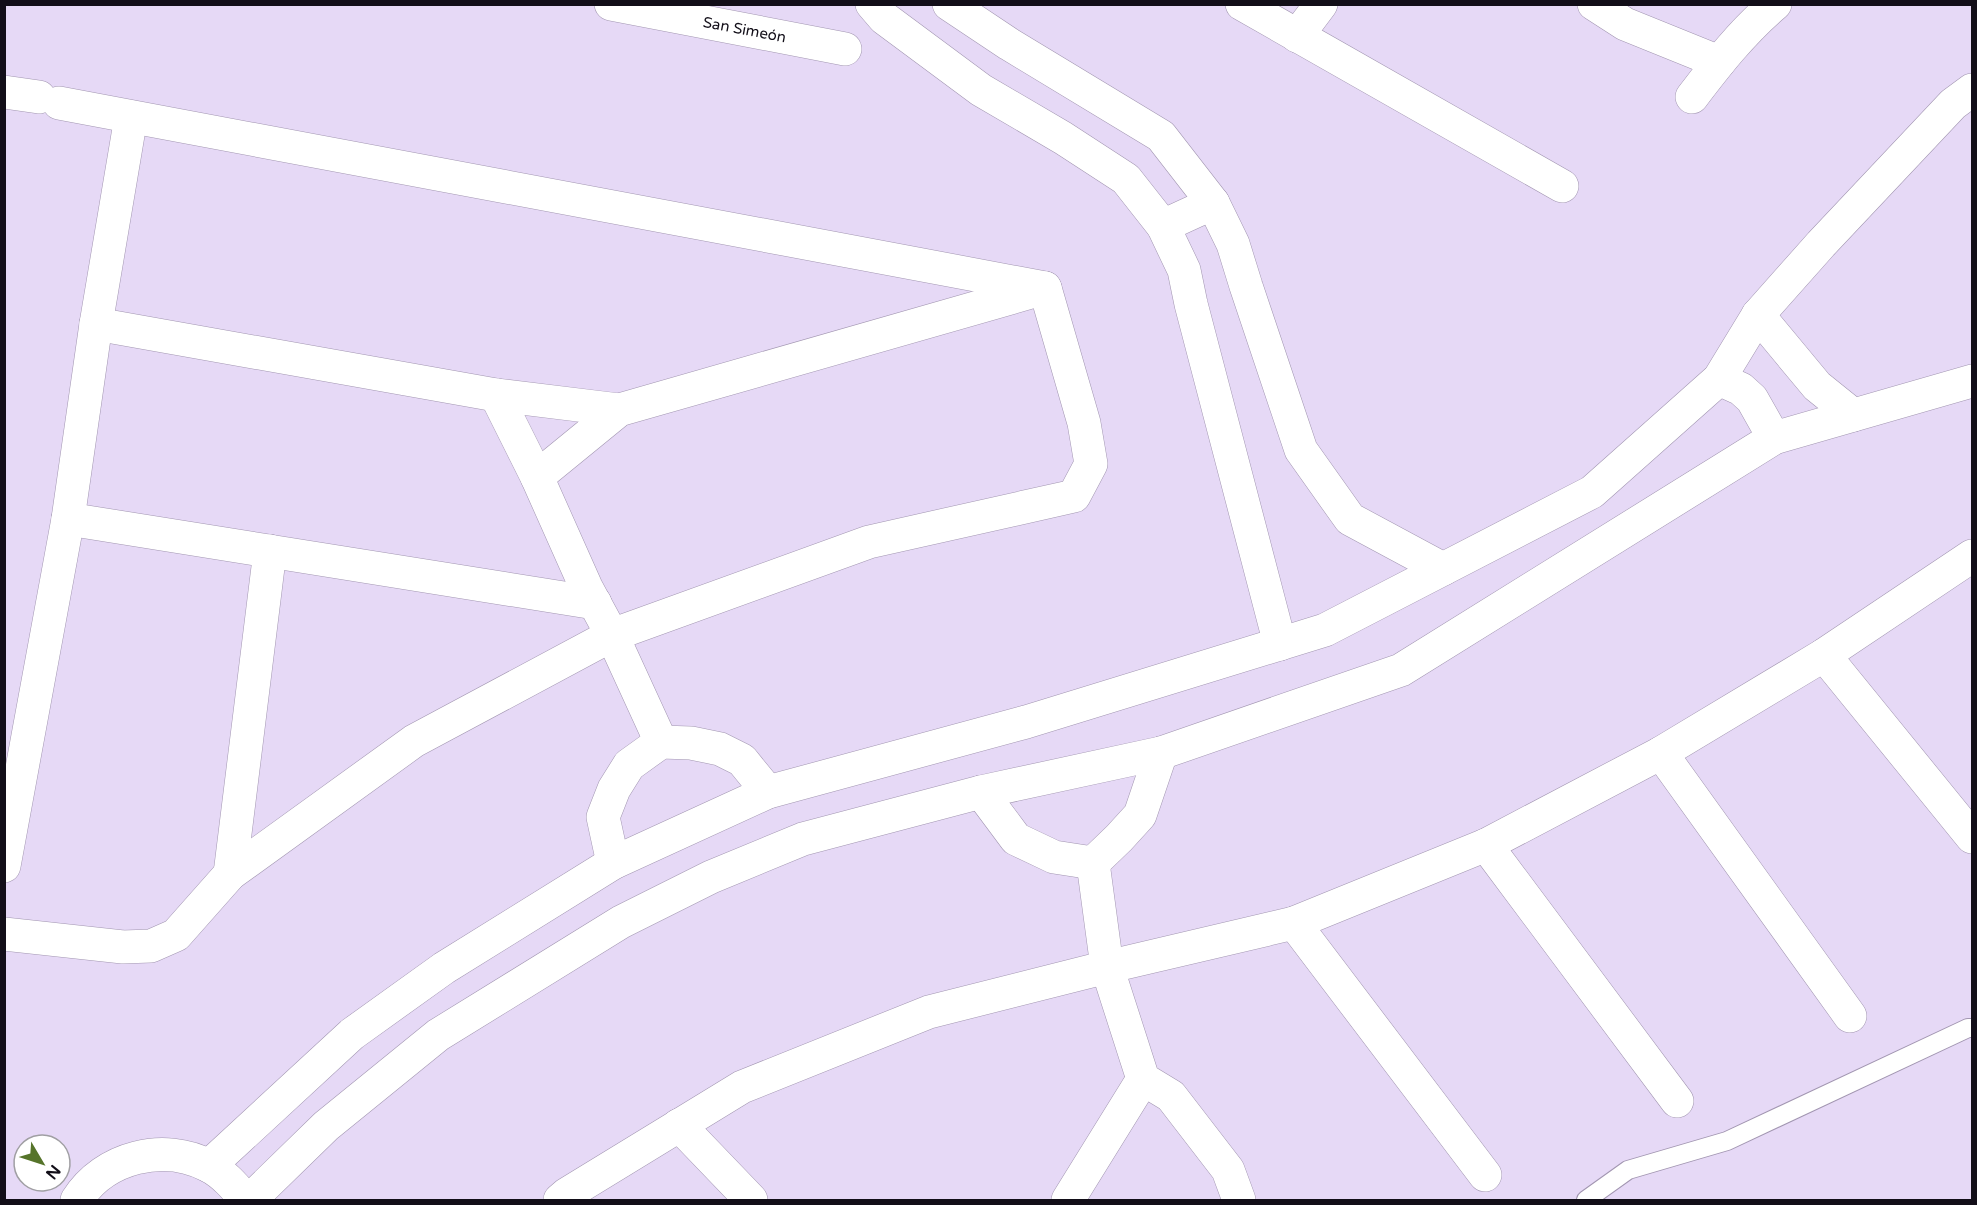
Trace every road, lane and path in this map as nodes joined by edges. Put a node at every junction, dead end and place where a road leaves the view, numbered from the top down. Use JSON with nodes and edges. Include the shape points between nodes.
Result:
{"nodes":[{"id":1,"x":611,"y":4,"type":"edge"},
{"id":2,"x":872,"y":4,"type":"edge"},
{"id":3,"x":949,"y":4,"type":"edge"},
{"id":4,"x":1242,"y":4,"type":"edge"},
{"id":5,"x":1321,"y":4,"type":"edge"},
{"id":6,"x":1594,"y":4,"type":"edge"},
{"id":7,"x":1766,"y":8,"type":"edge"},
{"id":8,"x":1297,"y":36,"type":"junction"},
{"id":9,"x":845,"y":48,"type":"dead end"},
{"id":10,"x":1719,"y":62,"type":"junction"},
{"id":11,"x":1972,"y":90,"type":"edge"},
{"id":12,"x":4,"y":92,"type":"edge"},
{"id":13,"x":1692,"y":97,"type":"dead end"},
{"id":14,"x":130,"y":117,"type":"junction"},
{"id":15,"x":1562,"y":186,"type":"dead end"},
{"id":16,"x":1213,"y":203,"type":"junction"},
{"id":17,"x":1163,"y":226,"type":"junction"},
{"id":18,"x":1045,"y":288,"type":"junction"},
{"id":19,"x":1758,"y":315,"type":"junction"},
{"id":20,"x":96,"y":324,"type":"junction"},
{"id":21,"x":1719,"y":379,"type":"junction"},
{"id":22,"x":1972,"y":381,"type":"edge"},
{"id":23,"x":496,"y":395,"type":"junction"},
{"id":24,"x":619,"y":410,"type":"junction"},
{"id":25,"x":1853,"y":415,"type":"junction"},
{"id":26,"x":1774,"y":438,"type":"junction"},
{"id":27,"x":537,"y":477,"type":"junction"},
{"id":28,"x":69,"y":519,"type":"junction"},
{"id":29,"x":270,"y":551,"type":"junction"},
{"id":30,"x":1972,"y":556,"type":"edge"},
{"id":31,"x":1443,"y":569,"type":"junction"},
{"id":32,"x":595,"y":603,"type":"junction"},
{"id":33,"x":612,"y":635,"type":"junction"},
{"id":34,"x":1280,"y":644,"type":"junction"},
{"id":35,"x":1824,"y":655,"type":"junction"},
{"id":36,"x":661,"y":742,"type":"junction"},
{"id":37,"x":1161,"y":753,"type":"junction"},
{"id":38,"x":1661,"y":753,"type":"junction"},
{"id":39,"x":768,"y":792,"type":"junction"},
{"id":40,"x":981,"y":792,"type":"junction"},
{"id":41,"x":1972,"y":837,"type":"edge"},
{"id":42,"x":1486,"y":845,"type":"junction"},
{"id":43,"x":613,"y":863,"type":"junction"},
{"id":44,"x":1093,"y":863,"type":"junction"},
{"id":45,"x":4,"y":866,"type":"edge"},
{"id":46,"x":230,"y":874,"type":"junction"},
{"id":47,"x":1294,"y":923,"type":"junction"},
{"id":48,"x":4,"y":934,"type":"edge"},
{"id":49,"x":1107,"y":967,"type":"junction"},
{"id":50,"x":1850,"y":1016,"type":"dead end"},
{"id":51,"x":1972,"y":1028,"type":"edge"},
{"id":52,"x":1143,"y":1079,"type":"junction"},
{"id":53,"x":1677,"y":1101,"type":"dead end"},
{"id":54,"x":680,"y":1125,"type":"junction"},
{"id":55,"x":209,"y":1166,"type":"junction"},
{"id":56,"x":1485,"y":1175,"type":"dead end"},
{"id":57,"x":77,"y":1200,"type":"edge"},
{"id":58,"x":248,"y":1200,"type":"edge"},
{"id":59,"x":560,"y":1200,"type":"edge"},
{"id":60,"x":751,"y":1200,"type":"edge"},
{"id":61,"x":1068,"y":1200,"type":"edge"},
{"id":62,"x":1239,"y":1200,"type":"edge"},
{"id":63,"x":1586,"y":1200,"type":"edge"}],
"edges":[{"from":1,"to":9,"type":"street","name":"San Simeón"},
{"from":2,"to":17,"type":"street","via":[[884,18],[981,90],[1126,179]]},
{"from":3,"to":16,"type":"street","via":[[1161,136]]},
{"from":4,"to":8,"type":"street"},
{"from":5,"to":8,"type":"street"},
{"from":6,"to":10,"type":"street","via":[[1625,24]]},
{"from":7,"to":10,"type":"street"},
{"from":8,"to":15,"type":"street"},
{"from":10,"to":13,"type":"street"},
{"from":11,"to":19,"type":"street","via":[[1953,104]]},
{"from":12,"to":14,"type":"street"},
{"from":14,"to":18,"type":"street"},
{"from":14,"to":20,"type":"street"},
{"from":16,"to":17,"type":"street"},
{"from":16,"to":31,"type":"street","via":[[1233,244],[1301,450],[1350,519]]},
{"from":17,"to":34,"type":"street","via":[[1184,270]]},
{"from":18,"to":24,"type":"street"},
{"from":18,"to":33,"type":"street","via":[[1084,423],[1090,464],[1074,496],[869,542]]},
{"from":19,"to":21,"type":"street"},
{"from":19,"to":25,"type":"street","via":[[1817,386]]},
{"from":20,"to":23,"type":"street"},
{"from":20,"to":28,"type":"street"},
{"from":21,"to":26,"type":"street","via":[[1752,399]]},
{"from":21,"to":31,"type":"street","via":[[1592,492]]},
{"from":22,"to":25,"type":"street"},
{"from":23,"to":24,"type":"street"},
{"from":23,"to":27,"type":"street"},
{"from":24,"to":27,"type":"street"},
{"from":25,"to":26,"type":"street"},
{"from":26,"to":37,"type":"street","via":[[1401,670]]},
{"from":27,"to":32,"type":"street"},
{"from":28,"to":29,"type":"street"},
{"from":28,"to":45,"type":"street"},
{"from":29,"to":32,"type":"street"},
{"from":29,"to":46,"type":"street"},
{"from":30,"to":35,"type":"street"},
{"from":31,"to":34,"type":"street","via":[[1325,630]]},
{"from":32,"to":33,"type":"street"},
{"from":33,"to":36,"type":"street"},
{"from":33,"to":46,"type":"street","via":[[414,741]]},
{"from":34,"to":39,"type":"street","via":[[1026,722]]},
{"from":35,"to":38,"type":"street"},
{"from":35,"to":41,"type":"street"},
{"from":36,"to":39,"type":"street","via":[[720,749],[742,760]]},
{"from":36,"to":43,"type":"street","via":[[629,765],[614,789],[603,817]]},
{"from":37,"to":40,"type":"street"},
{"from":37,"to":44,"type":"street","via":[[1140,814]]},
{"from":38,"to":42,"type":"street"},
{"from":38,"to":50,"type":"street"},
{"from":39,"to":43,"type":"street"},
{"from":40,"to":44,"type":"street","via":[[1016,839],[1054,857]]},
{"from":40,"to":58,"type":"street","via":[[803,839],[711,877],[621,922],[438,1035],[326,1126]]},
{"from":42,"to":47,"type":"street"},
{"from":42,"to":53,"type":"street"},
{"from":43,"to":55,"type":"street","via":[[444,968],[352,1034]]},
{"from":44,"to":49,"type":"street"},
{"from":46,"to":48,"type":"street","via":[[176,935],[151,946],[123,947]]},
{"from":47,"to":49,"type":"street"},
{"from":47,"to":56,"type":"street"},
{"from":49,"to":52,"type":"street"},
{"from":49,"to":54,"type":"street","via":[[929,1012],[742,1086]]},
{"from":51,"to":63,"type":"lane","via":[[1727,1141],[1628,1170]]},
{"from":52,"to":61,"type":"street"},
{"from":52,"to":62,"type":"street","via":[[1171,1096],[1228,1170]]},
{"from":54,"to":59,"type":"street"},
{"from":54,"to":60,"type":"street"},
{"from":55,"to":57,"type":"street","via":[[173,1155],[154,1154],[127,1160],[102,1173]]},
{"from":55,"to":58,"type":"street"}]}
